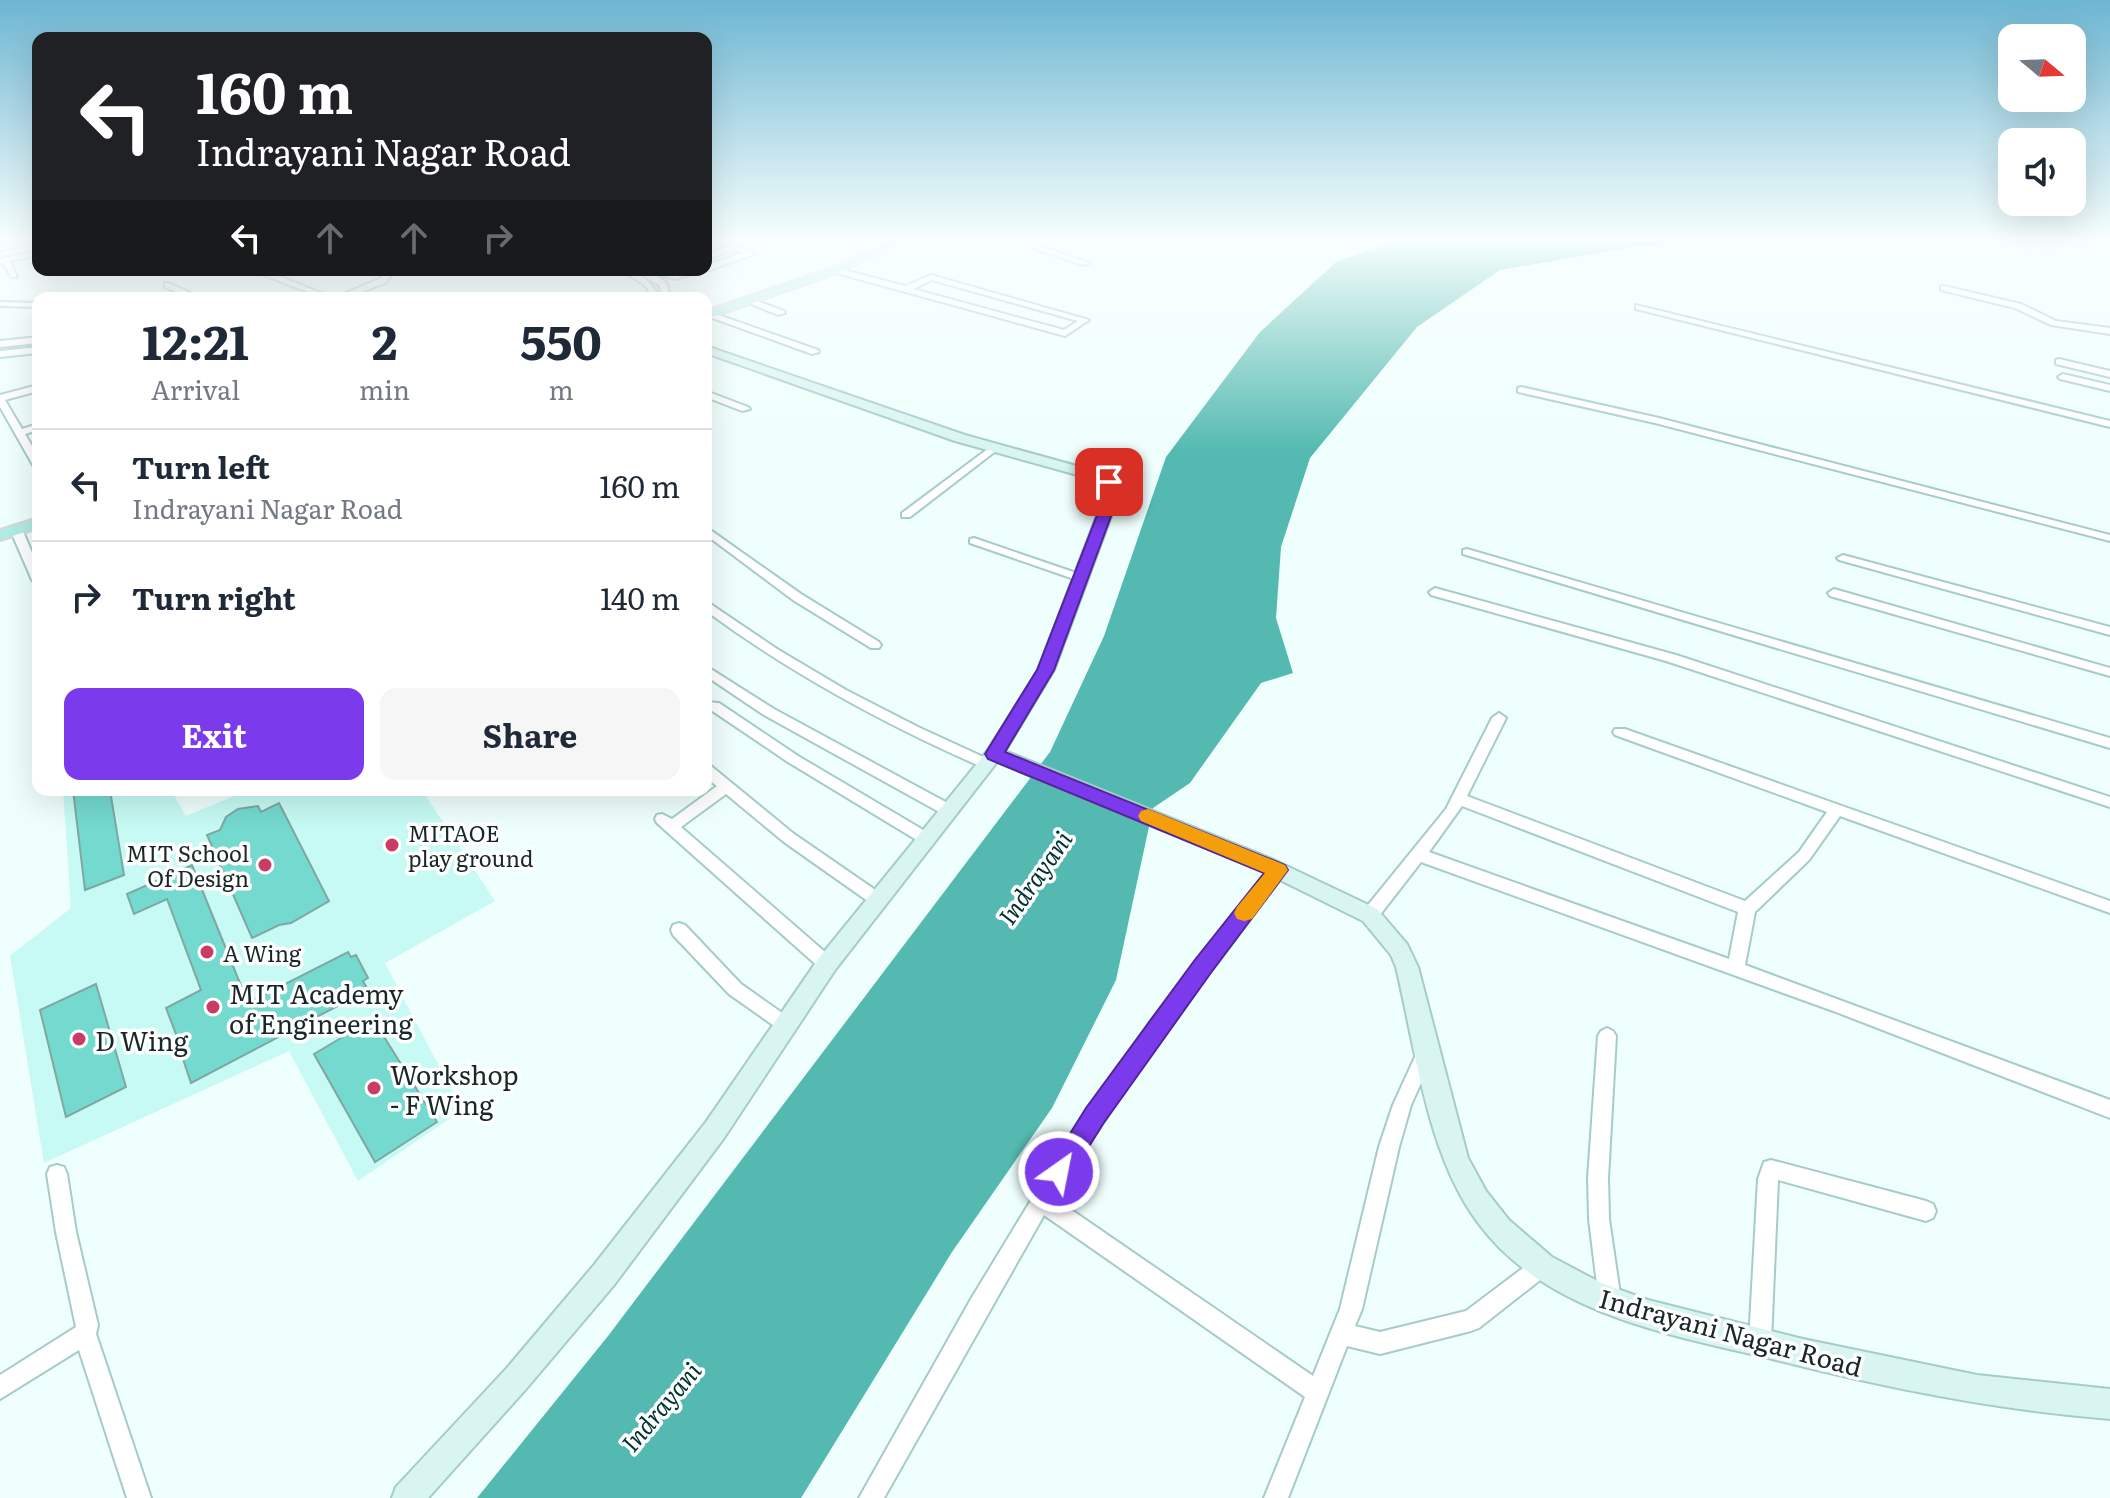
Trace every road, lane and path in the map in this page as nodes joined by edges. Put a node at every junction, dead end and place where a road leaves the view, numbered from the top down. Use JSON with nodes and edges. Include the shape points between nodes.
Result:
{"nodes":[{"id":1,"x":776,"y":311,"type":"edge"},
{"id":2,"x":985,"y":311,"type":"edge"},
{"id":3,"x":1057,"y":311,"type":"edge"},
{"id":4,"x":1060,"y":311,"type":"edge"},
{"id":5,"x":1655,"y":311,"type":"edge"},
{"id":6,"x":2028,"y":311,"type":"edge"},
{"id":7,"x":781,"y":313,"type":"dead end"},
{"id":8,"x":712,"y":314,"type":"edge"},
{"id":9,"x":1036,"y":325,"type":"junction"},
{"id":10,"x":2110,"y":331,"type":"edge"},
{"id":11,"x":32,"y":341,"type":"edge"},
{"id":12,"x":0,"y":344,"type":"edge"},
{"id":13,"x":32,"y":351,"type":"edge"},
{"id":14,"x":712,"y":351,"type":"edge"},
{"id":15,"x":815,"y":352,"type":"dead end"},
{"id":16,"x":0,"y":354,"type":"edge"},
{"id":17,"x":2059,"y":362,"type":"dead end"},
{"id":18,"x":2110,"y":374,"type":"edge"},
{"id":19,"x":2063,"y":377,"type":"dead end"},
{"id":20,"x":2110,"y":388,"type":"edge"},
{"id":21,"x":32,"y":390,"type":"edge"},
{"id":22,"x":1521,"y":390,"type":"dead end"},
{"id":23,"x":712,"y":396,"type":"edge"},
{"id":24,"x":0,"y":398,"type":"edge"},
{"id":25,"x":745,"y":409,"type":"dead end"},
{"id":26,"x":2110,"y":424,"type":"edge"},
{"id":27,"x":32,"y":429,"type":"edge"},
{"id":28,"x":20,"y":433,"type":"junction"},
{"id":29,"x":32,"y":448,"type":"edge"},
{"id":30,"x":993,"y":448,"type":"junction"},
{"id":31,"x":906,"y":515,"type":"dead end"},
{"id":32,"x":32,"y":525,"type":"edge"},
{"id":33,"x":32,"y":531,"type":"edge"},
{"id":34,"x":12,"y":533,"type":"edge"},
{"id":35,"x":712,"y":534,"type":"edge"},
{"id":36,"x":2110,"y":538,"type":"edge"},
{"id":37,"x":974,"y":541,"type":"dead end"},
{"id":38,"x":0,"y":542,"type":"edge"},
{"id":39,"x":1467,"y":552,"type":"dead end"},
{"id":40,"x":1843,"y":558,"type":"dead end"},
{"id":41,"x":32,"y":569,"type":"edge"},
{"id":42,"x":1081,"y":578,"type":"junction"},
{"id":43,"x":1435,"y":592,"type":"dead end"},
{"id":44,"x":1834,"y":593,"type":"dead end"},
{"id":45,"x":712,"y":609,"type":"edge"},
{"id":46,"x":2110,"y":631,"type":"edge"},
{"id":47,"x":875,"y":645,"type":"dead end"},
{"id":48,"x":2110,"y":672,"type":"edge"},
{"id":49,"x":712,"y":674,"type":"edge"},
{"id":50,"x":712,"y":706,"type":"edge"},
{"id":51,"x":1499,"y":718,"type":"dead end"},
{"id":52,"x":1620,"y":732,"type":"dead end"},
{"id":53,"x":2110,"y":743,"type":"edge"},
{"id":54,"x":998,"y":760,"type":"junction"},
{"id":55,"x":712,"y":775,"type":"edge"},
{"id":56,"x":726,"y":787,"type":"junction"},
{"id":57,"x":712,"y":795,"type":"edge"},
{"id":58,"x":711,"y":796,"type":"edge"},
{"id":59,"x":1459,"y":799,"type":"junction"},
{"id":60,"x":2110,"y":802,"type":"edge"},
{"id":61,"x":1837,"y":809,"type":"junction"},
{"id":62,"x":948,"y":810,"type":"junction"},
{"id":63,"x":925,"y":838,"type":"junction"},
{"id":64,"x":1420,"y":855,"type":"junction"},
{"id":65,"x":1273,"y":868,"type":"junction"},
{"id":66,"x":878,"y":900,"type":"junction"},
{"id":67,"x":2110,"y":907,"type":"edge"},
{"id":68,"x":1747,"y":909,"type":"junction"},
{"id":69,"x":1370,"y":915,"type":"junction"},
{"id":70,"x":679,"y":930,"type":"dead end"},
{"id":71,"x":827,"y":964,"type":"junction"},
{"id":72,"x":1736,"y":969,"type":"junction"},
{"id":73,"x":786,"y":1025,"type":"junction"},
{"id":74,"x":1607,"y":1036,"type":"dead end"},
{"id":75,"x":1427,"y":1049,"type":"junction"},
{"id":76,"x":2110,"y":1109,"type":"edge"},
{"id":77,"x":57,"y":1174,"type":"dead end"},
{"id":78,"x":1041,"y":1201,"type":"junction"},
{"id":79,"x":1926,"y":1211,"type":"dead end"},
{"id":80,"x":1542,"y":1266,"type":"junction"},
{"id":81,"x":1610,"y":1301,"type":"junction"},
{"id":82,"x":85,"y":1334,"type":"junction"},
{"id":83,"x":1341,"y":1334,"type":"junction"},
{"id":84,"x":1760,"y":1342,"type":"junction"},
{"id":85,"x":0,"y":1388,"type":"edge"},
{"id":86,"x":1319,"y":1393,"type":"junction"},
{"id":87,"x":2110,"y":1404,"type":"edge"},
{"id":88,"x":139,"y":1498,"type":"edge"},
{"id":89,"x":407,"y":1498,"type":"edge"},
{"id":90,"x":871,"y":1498,"type":"edge"},
{"id":91,"x":1276,"y":1498,"type":"edge"}],
"edges":[{"from":1,"to":7,"type":"street"},
{"from":2,"to":9,"type":"street"},
{"from":3,"to":9,"type":"street"},
{"from":4,"to":9,"type":"street","via":[[1085,320],[1065,333]]},
{"from":5,"to":26,"type":"street"},
{"from":6,"to":10,"type":"street","via":[[2054,323]]},
{"from":8,"to":15,"type":"street"},
{"from":11,"to":12,"type":"street"},
{"from":13,"to":16,"type":"street"},
{"from":14,"to":30,"type":"street"},
{"from":17,"to":18,"type":"street"},
{"from":19,"to":20,"type":"street"},
{"from":21,"to":24,"type":"street"},
{"from":22,"to":36,"type":"street"},
{"from":23,"to":25,"type":"street"},
{"from":24,"to":28,"type":"street"},
{"from":27,"to":28,"type":"street"},
{"from":28,"to":29,"type":"street"},
{"from":30,"to":31,"type":"street"},
{"from":30,"to":42,"type":"street","via":[[1109,482],[1113,492]]},
{"from":32,"to":34,"type":"main road"},
{"from":33,"to":34,"type":"main road"},
{"from":34,"to":38,"type":"main road"},
{"from":34,"to":41,"type":"street"},
{"from":35,"to":47,"type":"street","via":[[797,597]]},
{"from":37,"to":42,"type":"street"},
{"from":39,"to":53,"type":"street"},
{"from":40,"to":46,"type":"street"},
{"from":42,"to":54,"type":"street","via":[[1046,670]]},
{"from":43,"to":60,"type":"street","via":[[1671,658]]},
{"from":44,"to":48,"type":"street"},
{"from":45,"to":54,"type":"street","via":[[781,658],[866,707]]},
{"from":49,"to":62,"type":"street","via":[[769,712]]},
{"from":50,"to":63,"type":"street"},
{"from":51,"to":59,"type":"street"},
{"from":52,"to":61,"type":"street"},
{"from":54,"to":62,"type":"street"},
{"from":54,"to":65,"type":"street","name":"Indrayani Nagar Road"},
{"from":55,"to":56,"type":"street"},
{"from":56,"to":57,"type":"street"},
{"from":56,"to":66,"type":"street"},
{"from":58,"to":71,"type":"street","via":[[666,823]]},
{"from":59,"to":64,"type":"street"},
{"from":59,"to":68,"type":"street"},
{"from":61,"to":67,"type":"street"},
{"from":61,"to":68,"type":"street","via":[[1804,856]]},
{"from":62,"to":63,"type":"street"},
{"from":63,"to":66,"type":"street"},
{"from":64,"to":69,"type":"street"},
{"from":64,"to":72,"type":"street"},
{"from":65,"to":69,"type":"street","name":"Indrayani Nagar Road"},
{"from":65,"to":78,"type":"street","via":[[1095,1116]]},
{"from":66,"to":71,"type":"street"},
{"from":68,"to":72,"type":"street"},
{"from":69,"to":75,"type":"street","name":"Indrayani Nagar Road","via":[[1407,967]]},
{"from":70,"to":73,"type":"street","via":[[735,989]]},
{"from":71,"to":73,"type":"street"},
{"from":72,"to":76,"type":"street"},
{"from":73,"to":89,"type":"street","via":[[715,1130],[604,1275]]},
{"from":74,"to":81,"type":"street","via":[[1598,1178]]},
{"from":75,"to":80,"type":"street","name":"Indrayani Nagar Road","via":[[1463,1178],[1489,1218]]},
{"from":75,"to":83,"type":"street","via":[[1389,1147]]},
{"from":77,"to":82,"type":"street"},
{"from":78,"to":86,"type":"street"},
{"from":78,"to":90,"type":"street"},
{"from":79,"to":84,"type":"street","via":[[1771,1169]]},
{"from":80,"to":81,"type":"street","name":"Indrayani Nagar Road"},
{"from":80,"to":83,"type":"street","via":[[1471,1320],[1380,1343]]},
{"from":81,"to":84,"type":"street","name":"Indrayani Nagar Road"},
{"from":82,"to":85,"type":"street"},
{"from":82,"to":88,"type":"street"},
{"from":83,"to":86,"type":"street"},
{"from":84,"to":87,"type":"street","name":"Indrayani Nagar Road","via":[[1970,1390]]},
{"from":86,"to":91,"type":"street"}]}
